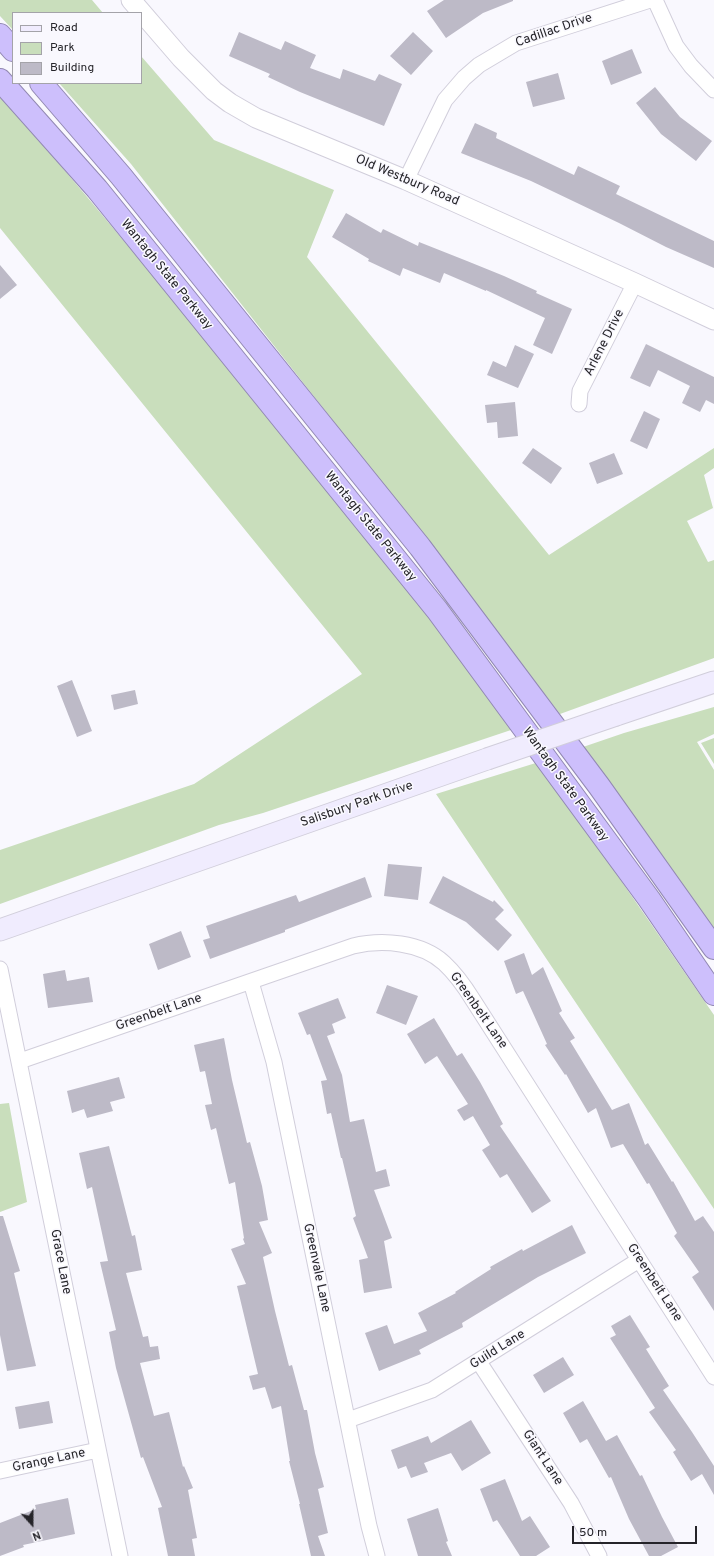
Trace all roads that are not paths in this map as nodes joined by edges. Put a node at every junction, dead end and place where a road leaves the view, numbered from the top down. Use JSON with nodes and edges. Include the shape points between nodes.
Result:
{"nodes":[{"id":1,"x":130,"y":0,"type":"edge"},
{"id":2,"x":650,"y":0,"type":"edge"},
{"id":3,"x":656,"y":0,"type":"edge"},
{"id":4,"x":141,"y":12,"type":"edge"},
{"id":5,"x":142,"y":14,"type":"edge"},
{"id":6,"x":0,"y":35,"type":"edge"},
{"id":7,"x":12,"y":49,"type":"edge"},
{"id":8,"x":0,"y":80,"type":"edge"},
{"id":9,"x":42,"y":84,"type":"edge"},
{"id":10,"x":714,"y":90,"type":"edge"},
{"id":11,"x":406,"y":180,"type":"junction"},
{"id":12,"x":635,"y":283,"type":"junction"},
{"id":13,"x":714,"y":320,"type":"edge"},
{"id":14,"x":579,"y":404,"type":"dead end"},
{"id":15,"x":714,"y":682,"type":"edge"},
{"id":16,"x":0,"y":930,"type":"edge"},
{"id":17,"x":714,"y":948,"type":"edge"},
{"id":18,"x":0,"y":969,"type":"edge"},
{"id":19,"x":251,"y":982,"type":"junction"},
{"id":20,"x":714,"y":994,"type":"edge"},
{"id":21,"x":20,"y":1061,"type":"junction"},
{"id":22,"x":640,"y":1260,"type":"junction"},
{"id":23,"x":479,"y":1362,"type":"junction"},
{"id":24,"x":714,"y":1377,"type":"edge"},
{"id":25,"x":348,"y":1420,"type":"junction"},
{"id":26,"x":98,"y":1450,"type":"junction"},
{"id":27,"x":0,"y":1471,"type":"edge"},
{"id":28,"x":120,"y":1556,"type":"edge"},
{"id":29,"x":377,"y":1556,"type":"edge"},
{"id":30,"x":600,"y":1556,"type":"edge"}],
"edges":[{"from":1,"to":4,"type":"street","name":"Old Westbury Road"},
{"from":2,"to":11,"type":"street","name":"Cadillac Drive","via":[[516,43],[479,65],[445,100]]},
{"from":3,"to":10,"type":"street","via":[[676,46]]},
{"from":5,"to":11,"type":"street","name":"Old Westbury Road","via":[[181,58],[230,103],[256,118]]},
{"from":6,"to":7,"type":"highway"},
{"from":8,"to":20,"type":"highway","name":"Wantagh State Parkway","via":[[97,189],[437,610],[649,899]]},
{"from":9,"to":17,"type":"highway","name":"Wantagh State Parkway","via":[[121,176],[420,547],[599,786]]},
{"from":11,"to":12,"type":"street","name":"Old Westbury Road"},
{"from":12,"to":13,"type":"street","name":"Old Westbury Road"},
{"from":12,"to":14,"type":"street","name":"Arlene Drive","via":[[580,391]]},
{"from":15,"to":16,"type":"main road","name":"Salisbury Park Drive","bridge":true},
{"from":18,"to":21,"type":"street","name":"Grace Lane"},
{"from":19,"to":21,"type":"street","name":"Greenbelt Lane"},
{"from":19,"to":22,"type":"street","name":"Greenbelt Lane","via":[[370,942],[405,944],[443,962],[474,1000]]},
{"from":19,"to":25,"type":"street","name":"Greenvale Lane","via":[[274,1062]]},
{"from":21,"to":26,"type":"street","name":"Grace Lane"},
{"from":22,"to":23,"type":"street","name":"Guild Lane"},
{"from":22,"to":24,"type":"street","name":"Greenbelt Lane"},
{"from":23,"to":25,"type":"street","name":"Guild Lane","via":[[432,1390]]},
{"from":23,"to":30,"type":"street","name":"Giant Lane","via":[[571,1503]]},
{"from":25,"to":29,"type":"street","name":"Greenvale Lane"},
{"from":26,"to":27,"type":"street","name":"Grange Lane"},
{"from":26,"to":28,"type":"street","name":"Grace Lane"}]}
